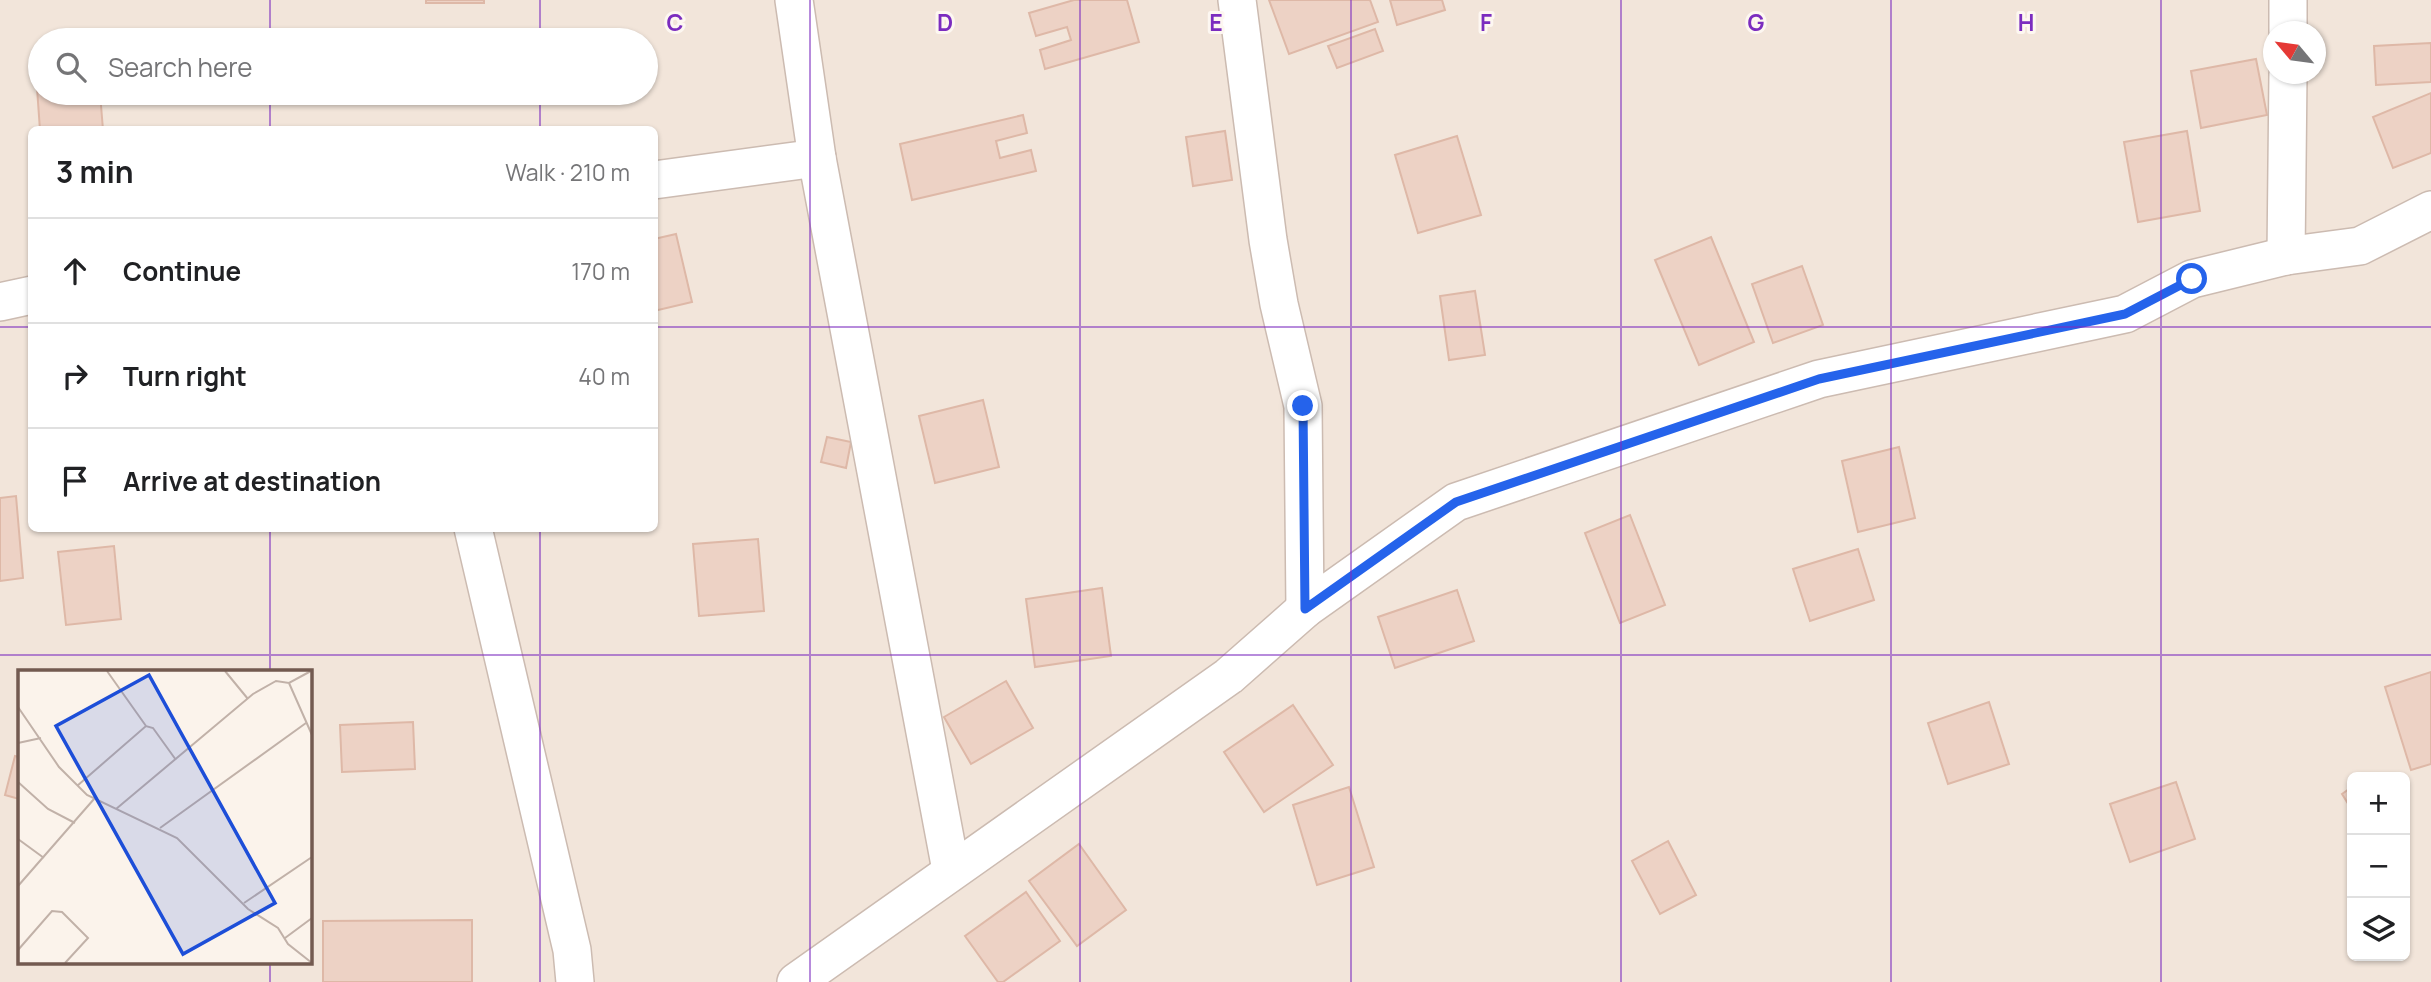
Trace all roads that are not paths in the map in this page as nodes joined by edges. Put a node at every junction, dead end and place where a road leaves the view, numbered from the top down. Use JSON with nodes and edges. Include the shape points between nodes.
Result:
{"nodes":[{"id":1,"x":794,"y":0,"type":"edge"},
{"id":2,"x":1237,"y":0,"type":"edge"},
{"id":3,"x":2288,"y":0,"type":"edge"},
{"id":4,"x":2288,"y":21,"type":"edge"},
{"id":5,"x":2288,"y":84,"type":"edge"},
{"id":6,"x":817,"y":158,"type":"junction"},
{"id":7,"x":658,"y":179,"type":"edge"},
{"id":8,"x":2431,"y":210,"type":"edge"},
{"id":9,"x":2286,"y":256,"type":"junction"},
{"id":10,"x":28,"y":296,"type":"edge"},
{"id":11,"x":0,"y":302,"type":"edge"},
{"id":12,"x":474,"y":532,"type":"edge"},
{"id":13,"x":1305,"y":609,"type":"junction"},
{"id":14,"x":951,"y":870,"type":"junction"},
{"id":15,"x":575,"y":982,"type":"edge"},
{"id":16,"x":796,"y":982,"type":"edge"}],
"edges":[{"from":1,"to":6,"type":"street"},
{"from":2,"to":13,"type":"street","via":[[1268,240],[1303,406]]},
{"from":3,"to":4,"type":"street"},
{"from":5,"to":9,"type":"street"},
{"from":6,"to":7,"type":"street"},
{"from":6,"to":14,"type":"street"},
{"from":8,"to":9,"type":"street","via":[[2360,246]]},
{"from":9,"to":13,"type":"street","via":[[2192,279],[2125,314],[1819,379],[1456,502]]},
{"from":10,"to":11,"type":"street"},
{"from":12,"to":15,"type":"street","via":[[572,950]]},
{"from":13,"to":14,"type":"street","via":[[1229,676]]},
{"from":14,"to":16,"type":"street"}]}
